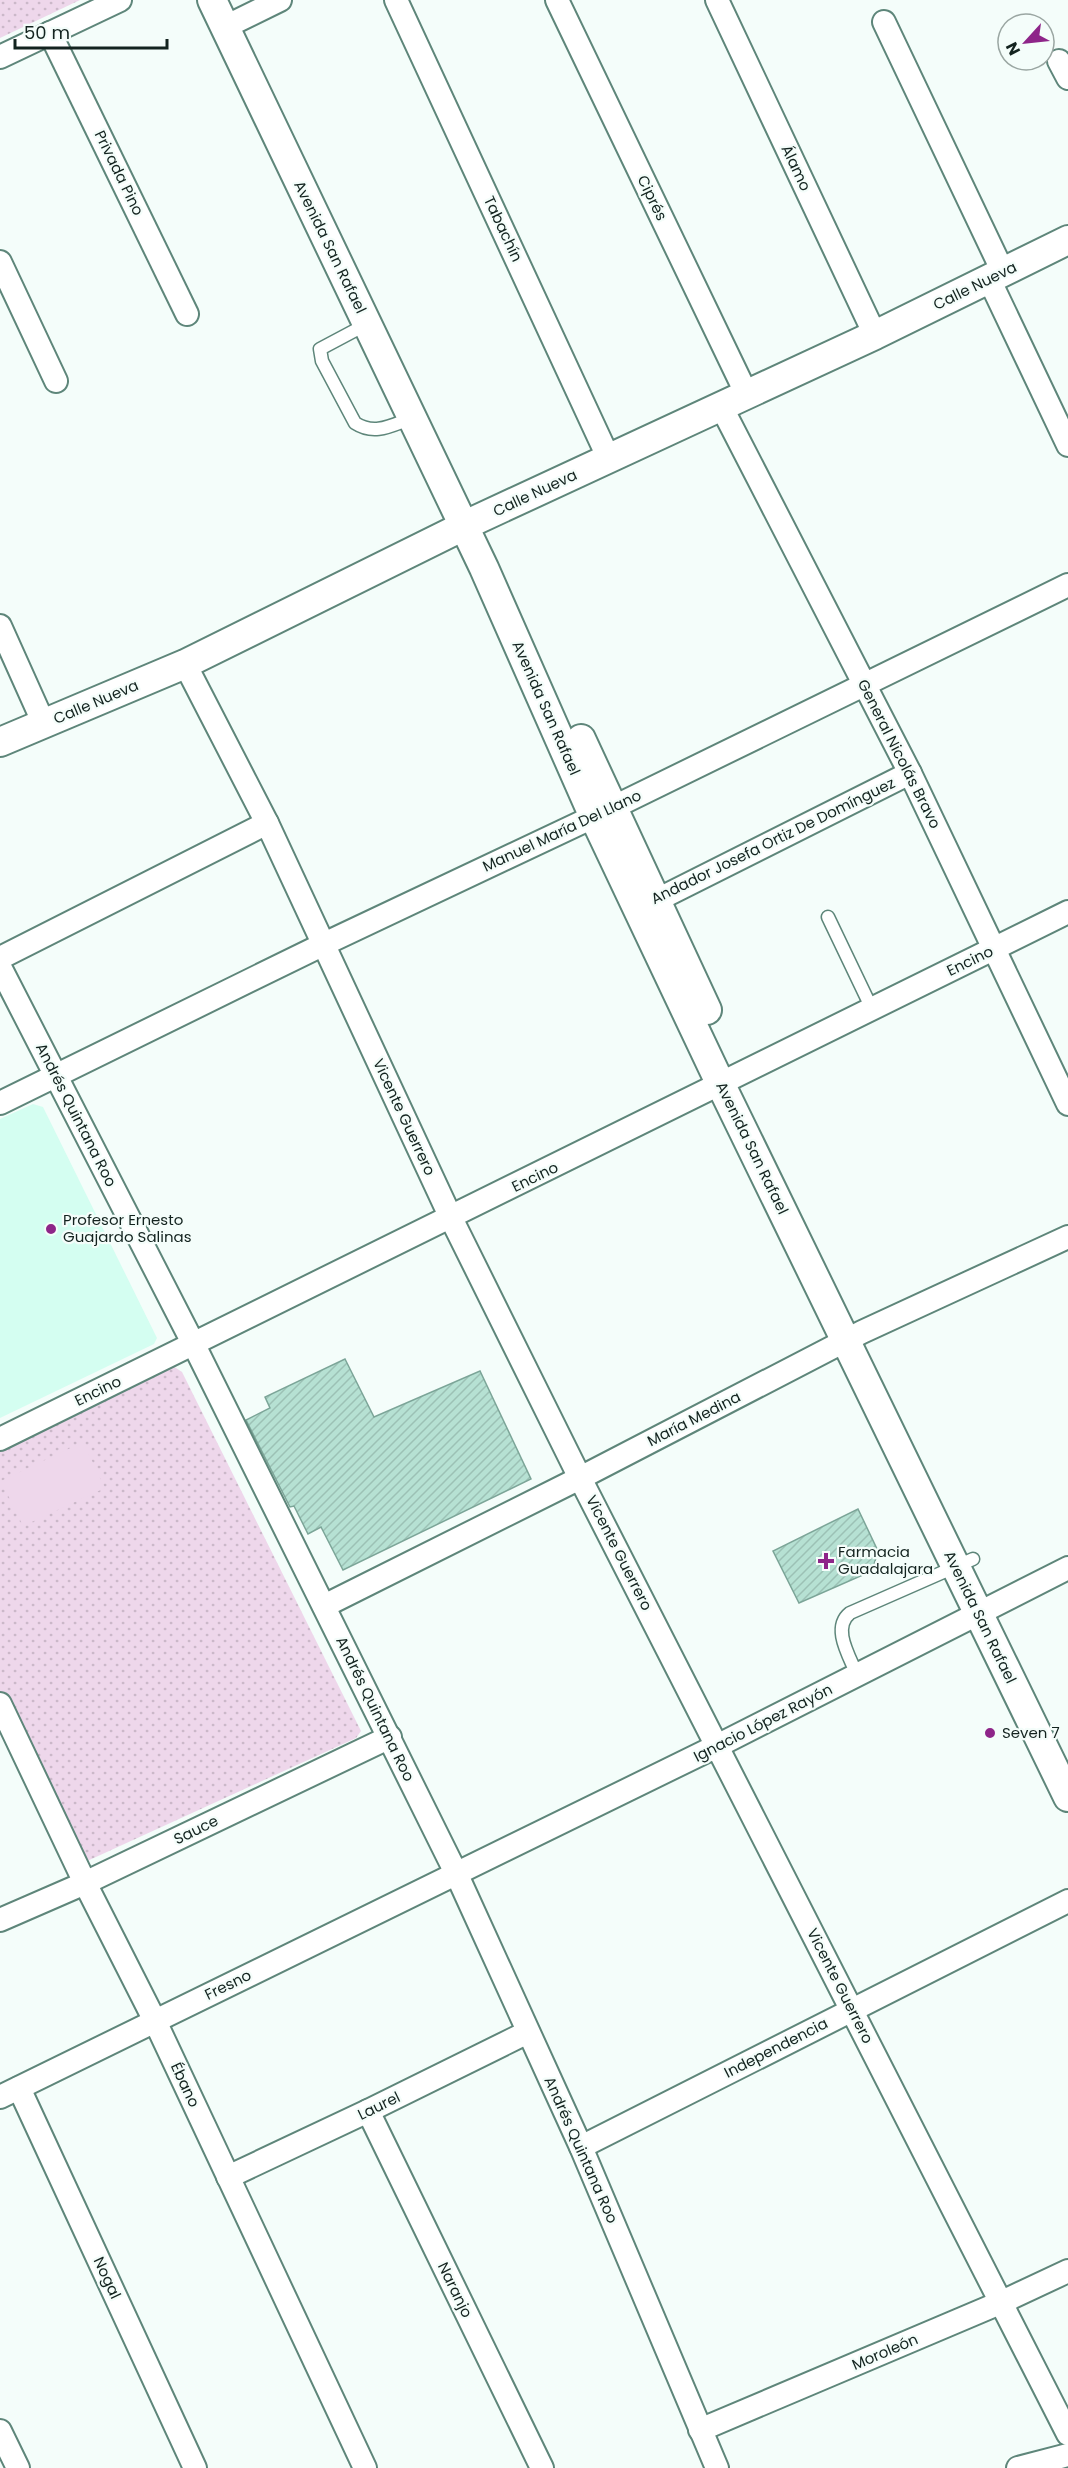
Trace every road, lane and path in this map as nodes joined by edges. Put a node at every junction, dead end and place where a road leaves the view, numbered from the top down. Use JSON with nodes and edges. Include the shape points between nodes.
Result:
{"nodes":[{"id":1,"x":120,"y":0,"type":"edge"},
{"id":2,"x":212,"y":0,"type":"edge"},
{"id":3,"x":280,"y":0,"type":"edge"},
{"id":4,"x":396,"y":0,"type":"edge"},
{"id":5,"x":557,"y":0,"type":"edge"},
{"id":6,"x":717,"y":0,"type":"edge"},
{"id":7,"x":884,"y":22,"type":"dead end"},
{"id":8,"x":225,"y":27,"type":"junction"},
{"id":9,"x":50,"y":33,"type":"junction"},
{"id":10,"x":0,"y":57,"type":"edge"},
{"id":11,"x":1068,"y":240,"type":"edge"},
{"id":12,"x":0,"y":262,"type":"edge"},
{"id":13,"x":996,"y":276,"type":"junction"},
{"id":14,"x":188,"y":314,"type":"dead end"},
{"id":15,"x":367,"y":324,"type":"junction"},
{"id":16,"x":875,"y":335,"type":"junction"},
{"id":17,"x":56,"y":381,"type":"dead end"},
{"id":18,"x":747,"y":395,"type":"junction"},
{"id":19,"x":722,"y":408,"type":"junction"},
{"id":20,"x":412,"y":418,"type":"junction"},
{"id":21,"x":1068,"y":445,"type":"edge"},
{"id":22,"x":609,"y":459,"type":"junction"},
{"id":23,"x":470,"y":524,"type":"junction"},
{"id":24,"x":1068,"y":585,"type":"edge"},
{"id":25,"x":0,"y":626,"type":"edge"},
{"id":26,"x":185,"y":664,"type":"junction"},
{"id":27,"x":864,"y":684,"type":"junction"},
{"id":28,"x":44,"y":724,"type":"junction"},
{"id":29,"x":0,"y":742,"type":"edge"},
{"id":30,"x":910,"y":773,"type":"junction"},
{"id":31,"x":603,"y":812,"type":"junction"},
{"id":32,"x":267,"y":824,"type":"junction"},
{"id":33,"x":646,"y":904,"type":"junction"},
{"id":34,"x":1068,"y":912,"type":"edge"},
{"id":35,"x":828,"y":917,"type":"dead end"},
{"id":36,"x":324,"y":944,"type":"junction"},
{"id":37,"x":995,"y":949,"type":"junction"},
{"id":38,"x":0,"y":957,"type":"edge"},
{"id":39,"x":0,"y":967,"type":"edge"},
{"id":40,"x":872,"y":1010,"type":"junction"},
{"id":41,"x":56,"y":1076,"type":"junction"},
{"id":42,"x":730,"y":1080,"type":"junction"},
{"id":43,"x":0,"y":1103,"type":"edge"},
{"id":44,"x":1068,"y":1104,"type":"edge"},
{"id":45,"x":452,"y":1218,"type":"junction"},
{"id":46,"x":1068,"y":1237,"type":"edge"},
{"id":47,"x":854,"y":1336,"type":"junction"},
{"id":48,"x":194,"y":1345,"type":"junction"},
{"id":49,"x":0,"y":1439,"type":"edge"},
{"id":50,"x":580,"y":1478,"type":"junction"},
{"id":51,"x":964,"y":1563,"type":"junction"},
{"id":52,"x":1068,"y":1568,"type":"edge"},
{"id":53,"x":324,"y":1606,"type":"junction"},
{"id":54,"x":987,"y":1609,"type":"junction"},
{"id":55,"x":857,"y":1675,"type":"junction"},
{"id":56,"x":0,"y":1704,"type":"edge"},
{"id":57,"x":390,"y":1737,"type":"junction"},
{"id":58,"x":717,"y":1746,"type":"junction"},
{"id":59,"x":1068,"y":1754,"type":"edge"},
{"id":60,"x":1068,"y":1797,"type":"edge"},
{"id":61,"x":457,"y":1875,"type":"junction"},
{"id":62,"x":85,"y":1883,"type":"junction"},
{"id":63,"x":1068,"y":1901,"type":"edge"},
{"id":64,"x":0,"y":1920,"type":"edge"},
{"id":65,"x":852,"y":2009,"type":"junction"},
{"id":66,"x":155,"y":2020,"type":"junction"},
{"id":67,"x":528,"y":2032,"type":"junction"},
{"id":68,"x":9,"y":2093,"type":"edge"},
{"id":69,"x":368,"y":2111,"type":"junction"},
{"id":70,"x":581,"y":2147,"type":"junction"},
{"id":71,"x":228,"y":2177,"type":"junction"},
{"id":72,"x":1068,"y":2271,"type":"edge"},
{"id":73,"x":1002,"y":2302,"type":"junction"},
{"id":74,"x":700,"y":2430,"type":"junction"},
{"id":75,"x":0,"y":2431,"type":"edge"},
{"id":76,"x":1068,"y":2434,"type":"edge"},
{"id":77,"x":1068,"y":2455,"type":"edge"},
{"id":78,"x":18,"y":2468,"type":"edge"},
{"id":79,"x":195,"y":2468,"type":"edge"},
{"id":80,"x":365,"y":2468,"type":"edge"},
{"id":81,"x":542,"y":2468,"type":"edge"},
{"id":82,"x":717,"y":2468,"type":"edge"},
{"id":83,"x":1018,"y":2468,"type":"edge"}],
"edges":[{"from":1,"to":9,"type":"street"},
{"from":2,"to":8,"type":"street","name":"Avenida San Rafael"},
{"from":3,"to":8,"type":"street"},
{"from":4,"to":22,"type":"street","name":"Tabachín"},
{"from":5,"to":18,"type":"street","name":"Ciprés"},
{"from":6,"to":16,"type":"street","name":"Álamo"},
{"from":7,"to":13,"type":"street"},
{"from":8,"to":15,"type":"street","name":"Avenida San Rafael"},
{"from":9,"to":10,"type":"street"},
{"from":9,"to":14,"type":"street","name":"Privada Pino"},
{"from":11,"to":13,"type":"street","name":"Calle Nueva"},
{"from":12,"to":17,"type":"street"},
{"from":13,"to":16,"type":"street","name":"Calle Nueva"},
{"from":13,"to":21,"type":"street"},
{"from":15,"to":20,"type":"street","name":"Avenida San Rafael"},
{"from":15,"to":20,"type":"lane","via":[[320,349],[322,361],[355,423],[375,431]]},
{"from":16,"to":18,"type":"street","name":"Calle Nueva"},
{"from":18,"to":19,"type":"street","name":"Calle Nueva"},
{"from":19,"to":22,"type":"street","name":"Calle Nueva"},
{"from":19,"to":27,"type":"street","name":"General Nicolás Bravo"},
{"from":20,"to":23,"type":"street","name":"Avenida San Rafael","via":[[448,493]]},
{"from":22,"to":23,"type":"street","name":"Calle Nueva"},
{"from":23,"to":26,"type":"street","name":"Calle Nueva"},
{"from":23,"to":31,"type":"street","name":"Avenida San Rafael"},
{"from":24,"to":27,"type":"street","name":"Manuel María Del Llano"},
{"from":25,"to":28,"type":"street"},
{"from":26,"to":28,"type":"street","name":"Calle Nueva"},
{"from":26,"to":32,"type":"street","name":"Vicente Guerrero"},
{"from":27,"to":30,"type":"street","name":"General Nicolás Bravo"},
{"from":27,"to":31,"type":"street","name":"Manuel María Del Llano"},
{"from":28,"to":29,"type":"street","name":"Calle Nueva"},
{"from":30,"to":33,"type":"street","name":"Andador Josefa Ortiz De Domínguez"},
{"from":30,"to":37,"type":"street","name":"General Nicolás Bravo"},
{"from":31,"to":33,"type":"street","name":"Avenida San Rafael"},
{"from":31,"to":36,"type":"street","name":"Manuel María Del Llano"},
{"from":32,"to":36,"type":"street","name":"Vicente Guerrero"},
{"from":32,"to":38,"type":"street"},
{"from":33,"to":42,"type":"street","name":"Avenida San Rafael"},
{"from":34,"to":37,"type":"street","name":"Encino"},
{"from":35,"to":40,"type":"lane"},
{"from":36,"to":41,"type":"street","name":"Manuel María Del Llano"},
{"from":36,"to":45,"type":"street","name":"Vicente Guerrero"},
{"from":37,"to":40,"type":"street","name":"Encino"},
{"from":37,"to":44,"type":"street","name":"General Nicolás Bravo"},
{"from":39,"to":41,"type":"street","name":"Andrés Quintana Roo"},
{"from":40,"to":42,"type":"street","name":"Encino"},
{"from":41,"to":43,"type":"street","name":"Manuel María Del Llano"},
{"from":41,"to":48,"type":"street","name":"Andrés Quintana Roo"},
{"from":42,"to":45,"type":"street","name":"Encino"},
{"from":42,"to":47,"type":"street","name":"Avenida San Rafael"},
{"from":45,"to":48,"type":"street","name":"Encino"},
{"from":45,"to":50,"type":"street","name":"Vicente Guerrero"},
{"from":46,"to":47,"type":"street","name":"María Medina"},
{"from":47,"to":50,"type":"street","name":"María Medina"},
{"from":47,"to":51,"type":"street","name":"Avenida San Rafael"},
{"from":48,"to":49,"type":"street","name":"Encino"},
{"from":48,"to":53,"type":"street","name":"Andrés Quintana Roo"},
{"from":50,"to":53,"type":"street","name":"María Medina"},
{"from":50,"to":58,"type":"street","name":"Vicente Guerrero"},
{"from":51,"to":54,"type":"street","name":"Avenida San Rafael"},
{"from":51,"to":55,"type":"lane","via":[[844,1618],[841,1632]]},
{"from":52,"to":54,"type":"street","name":"Ignacio López Rayón"},
{"from":53,"to":57,"type":"street","name":"Andrés Quintana Roo"},
{"from":54,"to":55,"type":"street","name":"Ignacio López Rayón"},
{"from":54,"to":59,"type":"street","name":"Avenida San Rafael"},
{"from":54,"to":60,"type":"street","name":"Avenida San Rafael"},
{"from":55,"to":58,"type":"street","name":"Ignacio López Rayón"},
{"from":56,"to":62,"type":"street","name":"Ébano"},
{"from":57,"to":61,"type":"street","name":"Andrés Quintana Roo"},
{"from":57,"to":62,"type":"street","name":"Sauce"},
{"from":58,"to":61,"type":"street","name":"Ignacio López Rayón"},
{"from":58,"to":65,"type":"street","name":"Vicente Guerrero"},
{"from":61,"to":66,"type":"street","name":"Fresno"},
{"from":61,"to":67,"type":"street","name":"Andrés Quintana Roo"},
{"from":62,"to":64,"type":"street","name":"Sauce"},
{"from":62,"to":66,"type":"street","name":"Ébano"},
{"from":63,"to":65,"type":"street","name":"Independencia"},
{"from":65,"to":70,"type":"street","name":"Independencia"},
{"from":65,"to":73,"type":"street","name":"Vicente Guerrero"},
{"from":66,"to":68,"type":"street","name":"Fresno"},
{"from":66,"to":71,"type":"street","name":"Ébano"},
{"from":67,"to":69,"type":"street","name":"Laurel"},
{"from":67,"to":70,"type":"street","name":"Andrés Quintana Roo"},
{"from":68,"to":79,"type":"street","name":"Nogal"},
{"from":69,"to":71,"type":"street","name":"Laurel"},
{"from":69,"to":81,"type":"street","name":"Naranjo"},
{"from":70,"to":74,"type":"street","name":"Andrés Quintana Roo"},
{"from":71,"to":80,"type":"street","name":"Ébano"},
{"from":72,"to":73,"type":"street","name":"Moroleón"},
{"from":73,"to":74,"type":"street","name":"Moroleón"},
{"from":73,"to":76,"type":"street","name":"Vicente Guerrero"},
{"from":74,"to":82,"type":"street","name":"Andrés Quintana Roo"},
{"from":75,"to":78,"type":"street"},
{"from":77,"to":83,"type":"street"}]}
